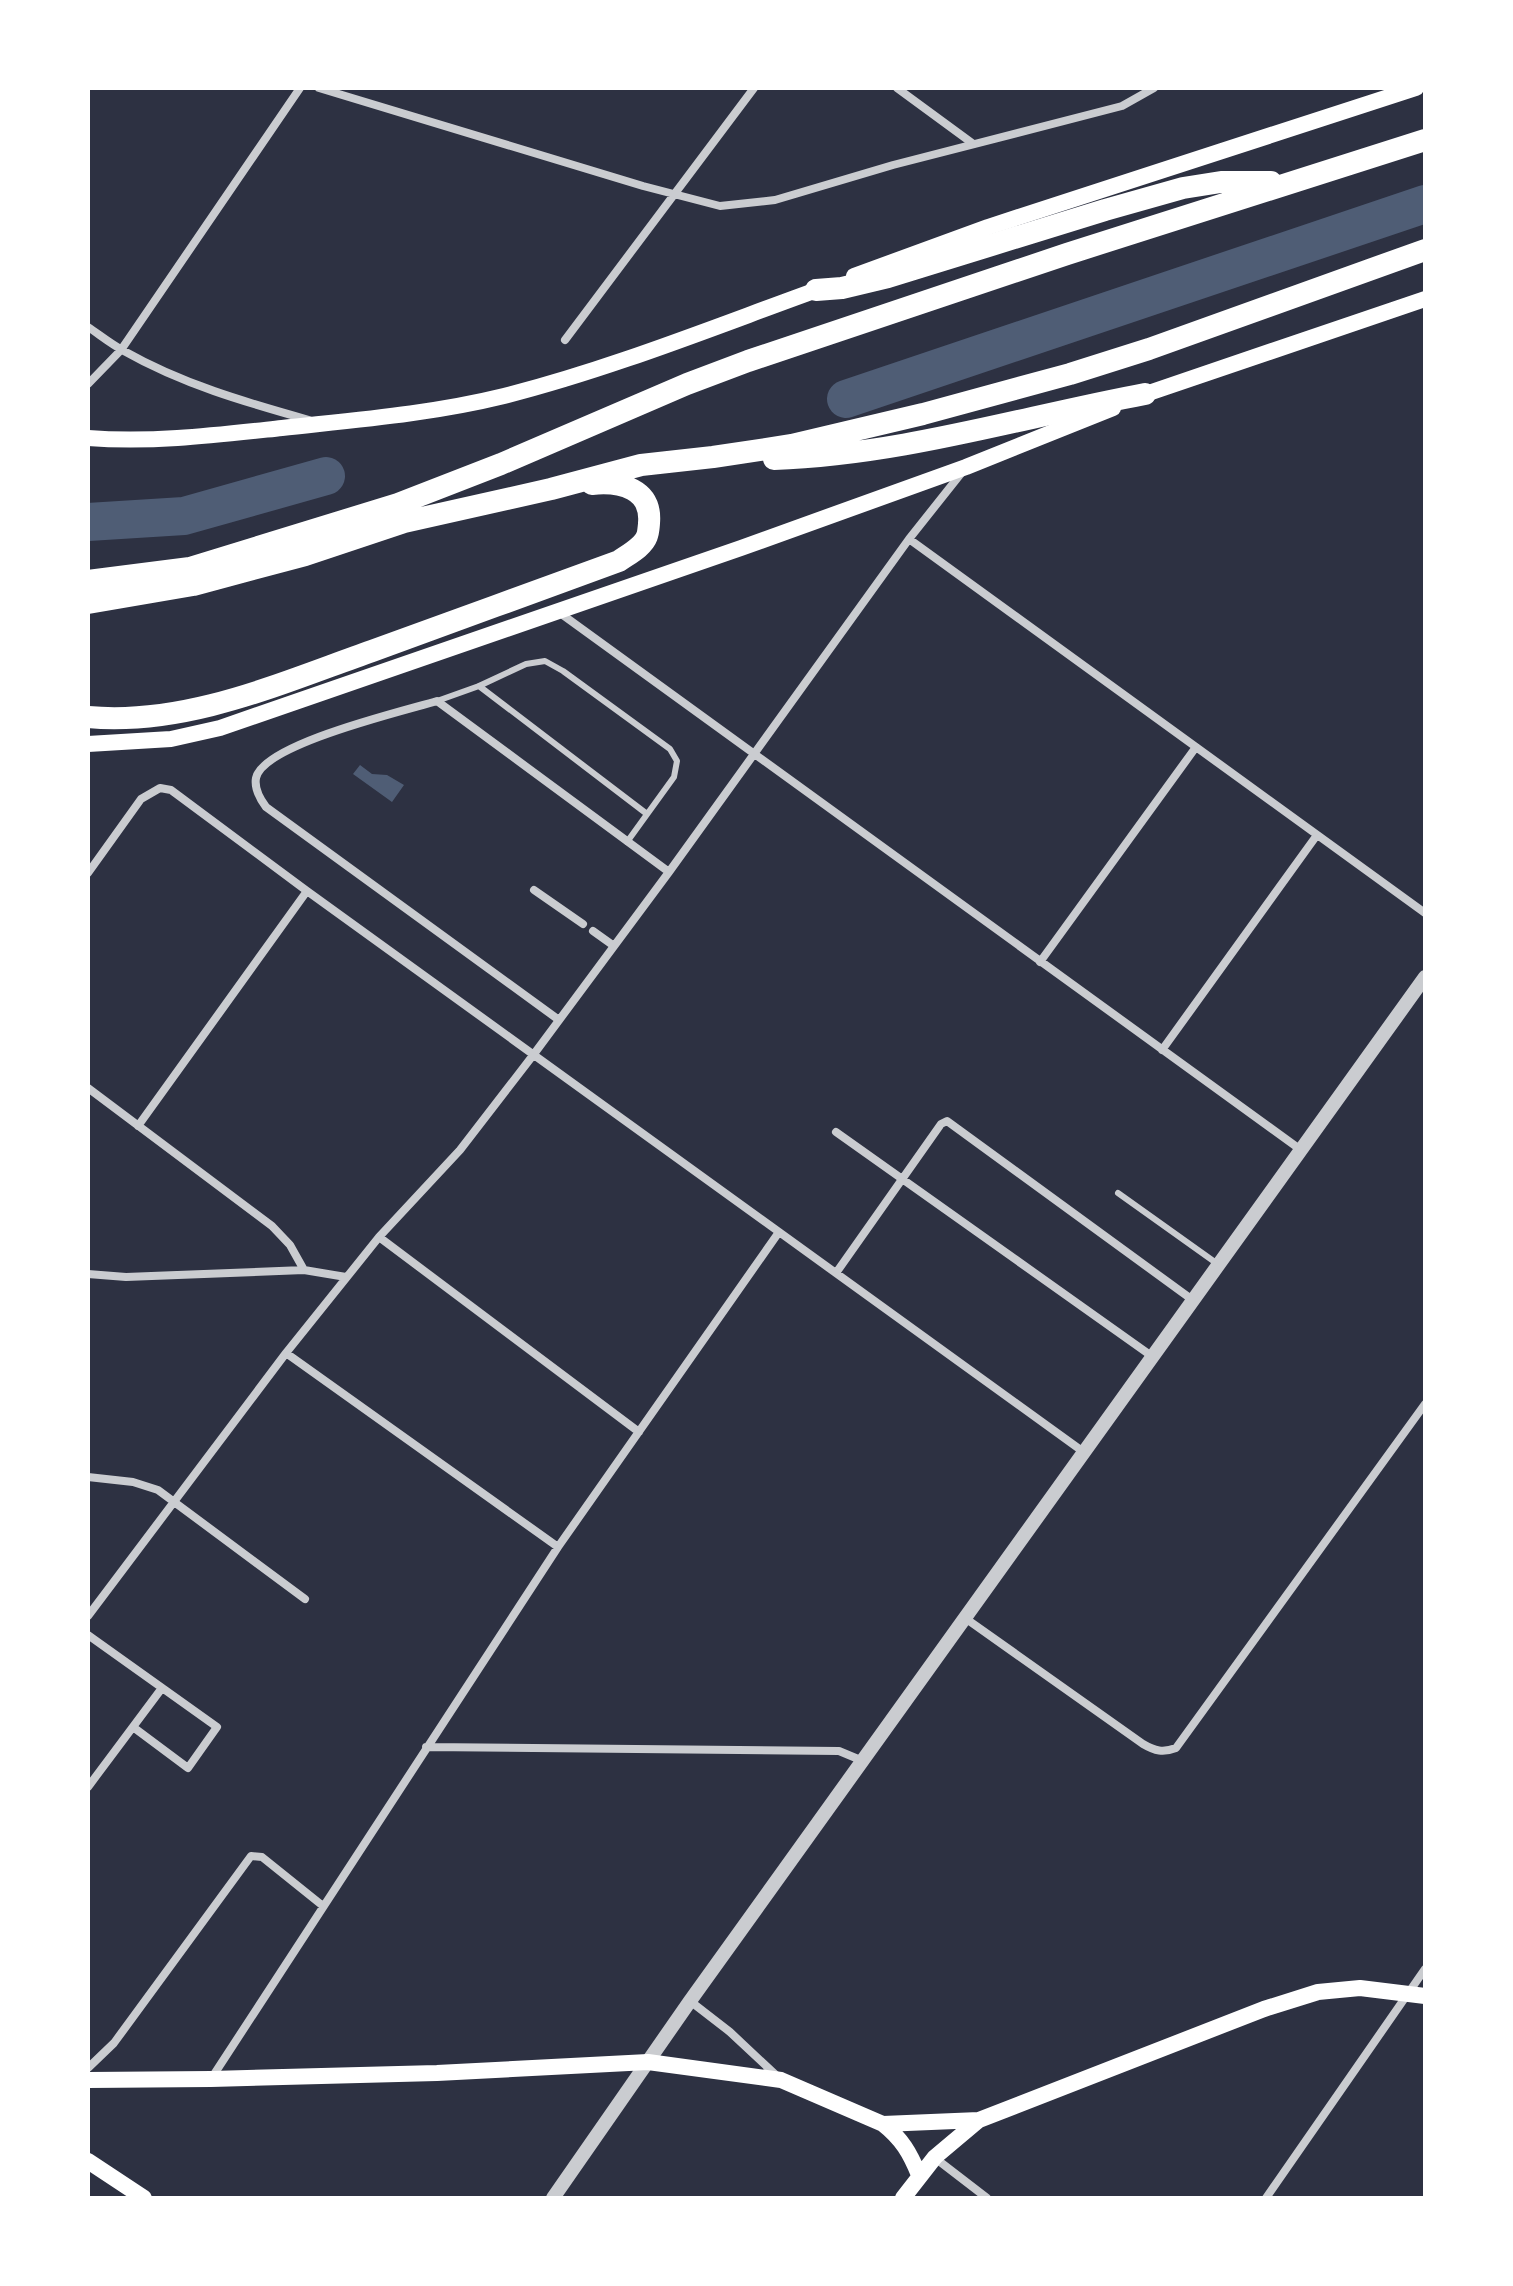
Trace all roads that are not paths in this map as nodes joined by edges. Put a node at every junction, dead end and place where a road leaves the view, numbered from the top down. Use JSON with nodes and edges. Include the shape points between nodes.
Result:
{"nodes":[{"id":1,"x":300,"y":88,"type":"edge"},
{"id":2,"x":319,"y":88,"type":"edge"},
{"id":3,"x":754,"y":88,"type":"edge"},
{"id":4,"x":897,"y":88,"type":"edge"},
{"id":5,"x":1154,"y":88,"type":"edge"},
{"id":6,"x":1416,"y":88,"type":"edge"},
{"id":7,"x":1425,"y":140,"type":"edge"},
{"id":8,"x":972,"y":143,"type":"junction"},
{"id":9,"x":1293,"y":183,"type":"junction"},
{"id":10,"x":673,"y":195,"type":"junction"},
{"id":11,"x":1425,"y":250,"type":"edge"},
{"id":12,"x":816,"y":290,"type":"junction"},
{"id":13,"x":1425,"y":299,"type":"edge"},
{"id":14,"x":88,"y":327,"type":"edge"},
{"id":15,"x":565,"y":340,"type":"dead end"},
{"id":16,"x":121,"y":350,"type":"junction"},
{"id":17,"x":88,"y":384,"type":"edge"},
{"id":18,"x":1145,"y":394,"type":"junction"},
{"id":19,"x":322,"y":423,"type":"junction"},
{"id":20,"x":88,"y":438,"type":"edge"},
{"id":21,"x":713,"y":457,"type":"junction"},
{"id":22,"x":966,"y":467,"type":"junction"},
{"id":23,"x":551,"y":489,"type":"junction"},
{"id":24,"x":401,"y":513,"type":"junction"},
{"id":25,"x":909,"y":539,"type":"junction"},
{"id":26,"x":88,"y":581,"type":"edge"},
{"id":27,"x":88,"y":603,"type":"edge"},
{"id":28,"x":559,"y":612,"type":"junction"},
{"id":29,"x":479,"y":686,"type":"junction"},
{"id":30,"x":437,"y":701,"type":"junction"},
{"id":31,"x":88,"y":717,"type":"edge"},
{"id":32,"x":88,"y":744,"type":"edge"},
{"id":33,"x":1196,"y":747,"type":"junction"},
{"id":34,"x":753,"y":753,"type":"junction"},
{"id":35,"x":647,"y":814,"type":"junction"},
{"id":36,"x":1317,"y":835,"type":"junction"},
{"id":37,"x":627,"y":842,"type":"junction"},
{"id":38,"x":669,"y":872,"type":"junction"},
{"id":39,"x":88,"y":873,"type":"edge"},
{"id":40,"x":534,"y":890,"type":"dead end"},
{"id":41,"x":307,"y":891,"type":"junction"},
{"id":42,"x":1425,"y":913,"type":"edge"},
{"id":43,"x":583,"y":924,"type":"dead end"},
{"id":44,"x":593,"y":931,"type":"dead end"},
{"id":45,"x":614,"y":946,"type":"junction"},
{"id":46,"x":1040,"y":962,"type":"junction"},
{"id":47,"x":1424,"y":981,"type":"edge"},
{"id":48,"x":559,"y":1020,"type":"junction"},
{"id":49,"x":1162,"y":1050,"type":"junction"},
{"id":50,"x":534,"y":1054,"type":"junction"},
{"id":51,"x":88,"y":1088,"type":"edge"},
{"id":52,"x":138,"y":1126,"type":"junction"},
{"id":53,"x":836,"y":1132,"type":"dead end"},
{"id":54,"x":1301,"y":1150,"type":"junction"},
{"id":55,"x":903,"y":1180,"type":"junction"},
{"id":56,"x":1118,"y":1193,"type":"dead end"},
{"id":57,"x":779,"y":1232,"type":"junction"},
{"id":58,"x":379,"y":1237,"type":"junction"},
{"id":59,"x":1219,"y":1265,"type":"junction"},
{"id":60,"x":304,"y":1270,"type":"junction"},
{"id":61,"x":836,"y":1273,"type":"junction"},
{"id":62,"x":88,"y":1274,"type":"edge"},
{"id":63,"x":346,"y":1277,"type":"junction"},
{"id":64,"x":1194,"y":1301,"type":"junction"},
{"id":65,"x":286,"y":1353,"type":"junction"},
{"id":66,"x":1153,"y":1357,"type":"junction"},
{"id":67,"x":1425,"y":1404,"type":"edge"},
{"id":68,"x":639,"y":1432,"type":"junction"},
{"id":69,"x":1085,"y":1453,"type":"junction"},
{"id":70,"x":88,"y":1477,"type":"edge"},
{"id":71,"x":174,"y":1501,"type":"junction"},
{"id":72,"x":558,"y":1547,"type":"junction"},
{"id":73,"x":305,"y":1599,"type":"dead end"},
{"id":74,"x":88,"y":1616,"type":"edge"},
{"id":75,"x":965,"y":1618,"type":"junction"},
{"id":76,"x":88,"y":1635,"type":"edge"},
{"id":77,"x":162,"y":1688,"type":"junction"},
{"id":78,"x":133,"y":1727,"type":"junction"},
{"id":79,"x":426,"y":1747,"type":"junction"},
{"id":80,"x":863,"y":1761,"type":"junction"},
{"id":81,"x":88,"y":1787,"type":"edge"},
{"id":82,"x":323,"y":1906,"type":"junction"},
{"id":83,"x":1425,"y":1969,"type":"edge"},
{"id":84,"x":1417,"y":1994,"type":"edge"},
{"id":85,"x":690,"y":2001,"type":"junction"},
{"id":86,"x":648,"y":2062,"type":"junction"},
{"id":87,"x":88,"y":2068,"type":"edge"},
{"id":88,"x":211,"y":2079,"type":"junction"},
{"id":89,"x":88,"y":2080,"type":"edge"},
{"id":90,"x":781,"y":2080,"type":"junction"},
{"id":91,"x":979,"y":2120,"type":"junction"},
{"id":92,"x":883,"y":2124,"type":"junction"},
{"id":93,"x":935,"y":2157,"type":"junction"},
{"id":94,"x":88,"y":2161,"type":"edge"},
{"id":95,"x":919,"y":2175,"type":"junction"},
{"id":96,"x":144,"y":2198,"type":"edge"},
{"id":97,"x":553,"y":2198,"type":"edge"},
{"id":98,"x":903,"y":2198,"type":"edge"},
{"id":99,"x":987,"y":2198,"type":"edge"},
{"id":100,"x":1266,"y":2198,"type":"edge"}],
"edges":[{"from":1,"to":16,"type":"street"},
{"from":2,"to":10,"type":"street"},
{"from":3,"to":10,"type":"street"},
{"from":4,"to":8,"type":"street"},
{"from":5,"to":8,"type":"street","via":[[1122,106]]},
{"from":6,"to":12,"type":"main road","via":[[988,227]]},
{"from":7,"to":9,"type":"highway"},
{"from":8,"to":10,"type":"street","via":[[775,200],[720,206]]},
{"from":9,"to":12,"type":"highway","via":[[1221,182],[1183,188],[888,277]]},
{"from":9,"to":24,"type":"highway","via":[[748,361],[501,464]]},
{"from":10,"to":15,"type":"street"},
{"from":11,"to":21,"type":"highway","via":[[1070,374],[879,425]]},
{"from":12,"to":19,"type":"main road","via":[[616,364],[502,396]]},
{"from":13,"to":18,"type":"main road"},
{"from":14,"to":16,"type":"street"},
{"from":16,"to":17,"type":"street"},
{"from":16,"to":19,"type":"street","via":[[226,397]]},
{"from":18,"to":21,"type":"highway","via":[[870,450],[806,458]]},
{"from":18,"to":22,"type":"main road"},
{"from":19,"to":20,"type":"main road","via":[[201,437]]},
{"from":21,"to":23,"type":"highway","via":[[641,465]]},
{"from":22,"to":25,"type":"street"},
{"from":22,"to":28,"type":"main road"},
{"from":23,"to":24,"type":"highway"},
{"from":23,"to":31,"type":"highway","via":[[602,483],[635,490],[650,515],[648,536],[619,561],[241,698],[124,720]]},
{"from":24,"to":26,"type":"highway","via":[[200,565]]},
{"from":24,"to":27,"type":"highway","via":[[305,555],[193,585]]},
{"from":25,"to":33,"type":"street"},
{"from":25,"to":34,"type":"street"},
{"from":28,"to":32,"type":"main road","via":[[220,728],[171,739]]},
{"from":28,"to":34,"type":"street"},
{"from":29,"to":30,"type":"lane"},
{"from":29,"to":35,"type":"lane"},
{"from":29,"to":35,"type":"lane","via":[[545,661],[670,749],[677,761],[674,777]]},
{"from":30,"to":37,"type":"street"},
{"from":30,"to":48,"type":"street","via":[[311,738],[264,764],[256,778],[257,794],[266,807]]},
{"from":33,"to":36,"type":"street"},
{"from":33,"to":46,"type":"street"},
{"from":34,"to":38,"type":"street"},
{"from":34,"to":46,"type":"street"},
{"from":35,"to":37,"type":"lane"},
{"from":36,"to":42,"type":"street"},
{"from":36,"to":49,"type":"street"},
{"from":37,"to":38,"type":"street"},
{"from":38,"to":45,"type":"street"},
{"from":39,"to":41,"type":"street","via":[[141,799],[160,788],[171,790]]},
{"from":40,"to":43,"type":"street"},
{"from":41,"to":50,"type":"street"},
{"from":41,"to":52,"type":"street"},
{"from":44,"to":45,"type":"street"},
{"from":45,"to":48,"type":"street"},
{"from":46,"to":49,"type":"street"},
{"from":47,"to":54,"type":"street"},
{"from":48,"to":50,"type":"street"},
{"from":49,"to":54,"type":"street"},
{"from":50,"to":57,"type":"street"},
{"from":50,"to":58,"type":"street","via":[[460,1150]]},
{"from":51,"to":52,"type":"street"},
{"from":52,"to":60,"type":"street","via":[[272,1226]]},
{"from":53,"to":55,"type":"street"},
{"from":54,"to":59,"type":"street"},
{"from":55,"to":61,"type":"street"},
{"from":55,"to":64,"type":"street","via":[[945,1122]]},
{"from":55,"to":66,"type":"street"},
{"from":56,"to":59,"type":"lane"},
{"from":57,"to":61,"type":"street"},
{"from":57,"to":68,"type":"street"},
{"from":58,"to":63,"type":"street"},
{"from":58,"to":68,"type":"street"},
{"from":59,"to":64,"type":"street"},
{"from":60,"to":62,"type":"street"},
{"from":60,"to":63,"type":"street"},
{"from":61,"to":69,"type":"street"},
{"from":63,"to":65,"type":"street"},
{"from":64,"to":66,"type":"street"},
{"from":65,"to":71,"type":"street"},
{"from":65,"to":72,"type":"street"},
{"from":66,"to":69,"type":"street"},
{"from":67,"to":75,"type":"street","via":[[1176,1748],[1166,1752],[1143,1744]]},
{"from":68,"to":72,"type":"street"},
{"from":69,"to":75,"type":"street"},
{"from":70,"to":71,"type":"street","via":[[147,1485]]},
{"from":71,"to":73,"type":"street"},
{"from":71,"to":74,"type":"street"},
{"from":72,"to":79,"type":"street"},
{"from":75,"to":80,"type":"street"},
{"from":76,"to":77,"type":"street"},
{"from":77,"to":78,"type":"street"},
{"from":77,"to":78,"type":"street","via":[[217,1727],[188,1768]]},
{"from":78,"to":81,"type":"street"},
{"from":79,"to":80,"type":"street","via":[[839,1751]]},
{"from":79,"to":82,"type":"street"},
{"from":80,"to":85,"type":"street"},
{"from":82,"to":87,"type":"street","via":[[262,1857],[251,1856],[114,2043]]},
{"from":82,"to":88,"type":"street"},
{"from":83,"to":84,"type":"street"},
{"from":84,"to":91,"type":"main road","via":[[1360,1988],[1318,1992]]},
{"from":84,"to":100,"type":"street"},
{"from":85,"to":86,"type":"street"},
{"from":85,"to":90,"type":"street"},
{"from":86,"to":88,"type":"main road"},
{"from":86,"to":90,"type":"main road"},
{"from":86,"to":97,"type":"street"},
{"from":88,"to":89,"type":"main road"},
{"from":90,"to":92,"type":"main road"},
{"from":91,"to":92,"type":"main road"},
{"from":91,"to":93,"type":"main road"},
{"from":92,"to":95,"type":"main road","via":[[906,2146]]},
{"from":93,"to":95,"type":"main road"},
{"from":93,"to":99,"type":"street"},
{"from":94,"to":96,"type":"main road"},
{"from":95,"to":98,"type":"main road"}]}
